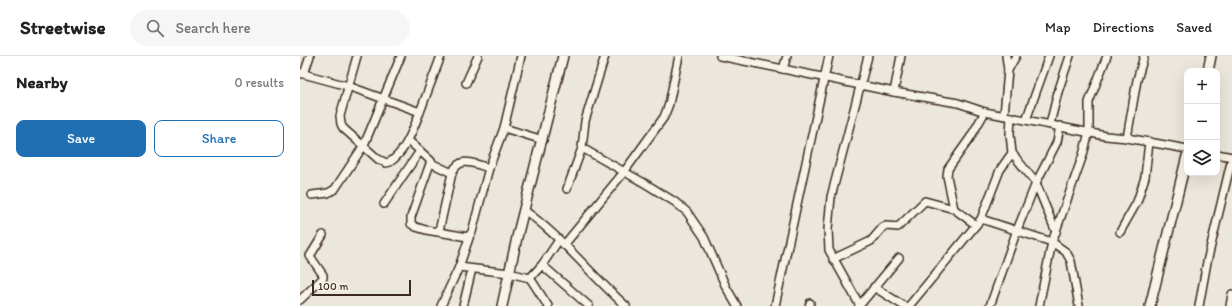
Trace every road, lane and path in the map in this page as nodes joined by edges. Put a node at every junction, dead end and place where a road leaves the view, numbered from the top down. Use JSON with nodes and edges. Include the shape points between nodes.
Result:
{"nodes":[{"id":1,"x":310,"y":56,"type":"edge"},
{"id":2,"x":357,"y":56,"type":"edge"},
{"id":3,"x":401,"y":56,"type":"edge"},
{"id":4,"x":441,"y":56,"type":"edge"},
{"id":5,"x":478,"y":56,"type":"edge"},
{"id":6,"x":521,"y":56,"type":"edge"},
{"id":7,"x":563,"y":56,"type":"edge"},
{"id":8,"x":605,"y":56,"type":"edge"},
{"id":9,"x":679,"y":56,"type":"edge"},
{"id":10,"x":721,"y":56,"type":"edge"},
{"id":11,"x":787,"y":56,"type":"edge"},
{"id":12,"x":829,"y":56,"type":"edge"},
{"id":13,"x":868,"y":56,"type":"edge"},
{"id":14,"x":900,"y":56,"type":"edge"},
{"id":15,"x":1006,"y":56,"type":"edge"},
{"id":16,"x":1016,"y":56,"type":"edge"},
{"id":17,"x":1049,"y":56,"type":"edge"},
{"id":18,"x":1070,"y":56,"type":"edge"},
{"id":19,"x":1107,"y":56,"type":"edge"},
{"id":20,"x":1144,"y":56,"type":"edge"},
{"id":21,"x":1211,"y":56,"type":"edge"},
{"id":22,"x":754,"y":60,"type":"edge"},
{"id":23,"x":1209,"y":68,"type":"edge"},
{"id":24,"x":782,"y":70,"type":"junction"},
{"id":25,"x":1008,"y":70,"type":"junction"},
{"id":26,"x":302,"y":74,"type":"edge"},
{"id":27,"x":824,"y":78,"type":"junction"},
{"id":28,"x":466,"y":83,"type":"dead end"},
{"id":29,"x":861,"y":85,"type":"junction"},
{"id":30,"x":348,"y":86,"type":"junction"},
{"id":31,"x":894,"y":92,"type":"junction"},
{"id":32,"x":383,"y":98,"type":"junction"},
{"id":33,"x":420,"y":112,"type":"junction"},
{"id":34,"x":985,"y":112,"type":"junction"},
{"id":35,"x":1008,"y":116,"type":"junction"},
{"id":36,"x":1026,"y":120,"type":"junction"},
{"id":37,"x":1050,"y":124,"type":"junction"},
{"id":38,"x":1060,"y":126,"type":"junction"},
{"id":39,"x":504,"y":128,"type":"junction"},
{"id":40,"x":1089,"y":132,"type":"junction"},
{"id":41,"x":1127,"y":138,"type":"junction"},
{"id":42,"x":408,"y":140,"type":"junction"},
{"id":43,"x":543,"y":140,"type":"junction"},
{"id":44,"x":1149,"y":142,"type":"junction"},
{"id":45,"x":364,"y":145,"type":"junction"},
{"id":46,"x":582,"y":148,"type":"junction"},
{"id":47,"x":1184,"y":148,"type":"edge"},
{"id":48,"x":420,"y":151,"type":"junction"},
{"id":49,"x":1012,"y":153,"type":"junction"},
{"id":50,"x":1220,"y":155,"type":"edge"},
{"id":51,"x":1232,"y":158,"type":"edge"},
{"id":52,"x":431,"y":163,"type":"junction"},
{"id":53,"x":489,"y":168,"type":"junction"},
{"id":54,"x":1184,"y":168,"type":"edge"},
{"id":55,"x":624,"y":172,"type":"junction"},
{"id":56,"x":452,"y":173,"type":"junction"},
{"id":57,"x":1036,"y":183,"type":"junction"},
{"id":58,"x":567,"y":189,"type":"dead end"},
{"id":59,"x":312,"y":195,"type":"dead end"},
{"id":60,"x":384,"y":204,"type":"dead end"},
{"id":61,"x":954,"y":209,"type":"junction"},
{"id":62,"x":524,"y":210,"type":"junction"},
{"id":63,"x":978,"y":222,"type":"junction"},
{"id":64,"x":1017,"y":230,"type":"junction"},
{"id":65,"x":439,"y":231,"type":"junction"},
{"id":66,"x":1056,"y":232,"type":"junction"},
{"id":67,"x":1120,"y":232,"type":"dead end"},
{"id":68,"x":323,"y":235,"type":"dead end"},
{"id":69,"x":470,"y":235,"type":"junction"},
{"id":70,"x":562,"y":242,"type":"junction"},
{"id":71,"x":1052,"y":242,"type":"junction"},
{"id":72,"x":899,"y":258,"type":"dead end"},
{"id":73,"x":833,"y":259,"type":"junction"},
{"id":74,"x":542,"y":265,"type":"junction"},
{"id":75,"x":459,"y":268,"type":"junction"},
{"id":76,"x":472,"y":269,"type":"junction"},
{"id":77,"x":509,"y":273,"type":"junction"},
{"id":78,"x":530,"y":278,"type":"junction"},
{"id":79,"x":874,"y":287,"type":"junction"},
{"id":80,"x":1232,"y":294,"type":"edge"},
{"id":81,"x":300,"y":300,"type":"edge"},
{"id":82,"x":859,"y":305,"type":"edge"},
{"id":83,"x":441,"y":306,"type":"edge"},
{"id":84,"x":463,"y":306,"type":"edge"},
{"id":85,"x":502,"y":306,"type":"edge"},
{"id":86,"x":548,"y":306,"type":"edge"},
{"id":87,"x":589,"y":306,"type":"edge"},
{"id":88,"x":626,"y":306,"type":"edge"},
{"id":89,"x":736,"y":306,"type":"edge"},
{"id":90,"x":775,"y":306,"type":"edge"},
{"id":91,"x":904,"y":306,"type":"edge"},
{"id":92,"x":909,"y":306,"type":"edge"},
{"id":93,"x":990,"y":306,"type":"edge"},
{"id":94,"x":1039,"y":306,"type":"edge"},
{"id":95,"x":1080,"y":306,"type":"edge"},
{"id":96,"x":1150,"y":306,"type":"edge"},
{"id":97,"x":1199,"y":306,"type":"edge"},
{"id":98,"x":1230,"y":306,"type":"edge"}],
"edges":[{"from":1,"to":26,"type":"street"},
{"from":2,"to":30,"type":"street"},
{"from":3,"to":32,"type":"street"},
{"from":4,"to":33,"type":"street"},
{"from":5,"to":28,"type":"street"},
{"from":6,"to":39,"type":"street"},
{"from":7,"to":43,"type":"street"},
{"from":8,"to":46,"type":"street","via":[[585,121]]},
{"from":9,"to":55,"type":"street","via":[[666,112]]},
{"from":10,"to":22,"type":"street"},
{"from":11,"to":24,"type":"street"},
{"from":12,"to":27,"type":"street"},
{"from":13,"to":29,"type":"street"},
{"from":14,"to":31,"type":"street"},
{"from":15,"to":25,"type":"street"},
{"from":16,"to":25,"type":"street"},
{"from":17,"to":36,"type":"street"},
{"from":18,"to":37,"type":"street"},
{"from":19,"to":40,"type":"street","via":[[1089,102]]},
{"from":20,"to":41,"type":"street"},
{"from":21,"to":23,"type":"street"},
{"from":22,"to":24,"type":"street"},
{"from":24,"to":27,"type":"street"},
{"from":25,"to":35,"type":"street"},
{"from":26,"to":30,"type":"street"},
{"from":27,"to":29,"type":"street"},
{"from":27,"to":90,"type":"street"},
{"from":29,"to":31,"type":"street"},
{"from":29,"to":73,"type":"street","via":[[831,197],[828,229],[829,250]]},
{"from":30,"to":32,"type":"street"},
{"from":30,"to":45,"type":"street","via":[[340,116],[341,124]]},
{"from":31,"to":34,"type":"street","via":[[958,103]]},
{"from":32,"to":33,"type":"street"},
{"from":32,"to":45,"type":"street"},
{"from":33,"to":42,"type":"street"},
{"from":34,"to":35,"type":"street"},
{"from":34,"to":61,"type":"street","via":[[948,170]]},
{"from":35,"to":36,"type":"street"},
{"from":35,"to":49,"type":"street"},
{"from":36,"to":37,"type":"street"},
{"from":37,"to":38,"type":"street"},
{"from":38,"to":40,"type":"street"},
{"from":38,"to":57,"type":"street","via":[[1057,142]]},
{"from":39,"to":43,"type":"street"},
{"from":39,"to":53,"type":"street"},
{"from":40,"to":41,"type":"street"},
{"from":40,"to":66,"type":"street"},
{"from":41,"to":44,"type":"street"},
{"from":42,"to":45,"type":"street","via":[[398,156],[390,162],[381,161]]},
{"from":42,"to":48,"type":"street"},
{"from":43,"to":62,"type":"street"},
{"from":44,"to":47,"type":"street"},
{"from":44,"to":67,"type":"street","via":[[1145,177],[1137,202]]},
{"from":45,"to":59,"type":"street","via":[[334,189],[328,193]]},
{"from":46,"to":55,"type":"street"},
{"from":46,"to":58,"type":"street"},
{"from":48,"to":52,"type":"street","via":[[431,160]]},
{"from":48,"to":60,"type":"street"},
{"from":49,"to":57,"type":"street"},
{"from":49,"to":63,"type":"street","via":[[1000,170]]},
{"from":50,"to":51,"type":"street"},
{"from":51,"to":97,"type":"street"},
{"from":52,"to":56,"type":"street"},
{"from":52,"to":65,"type":"street","via":[[411,223],[416,227]]},
{"from":53,"to":56,"type":"street","via":[[460,162]]},
{"from":53,"to":69,"type":"street"},
{"from":54,"to":96,"type":"street"},
{"from":55,"to":70,"type":"street"},
{"from":55,"to":89,"type":"street","via":[[675,202],[687,212],[704,237]]},
{"from":56,"to":65,"type":"street"},
{"from":57,"to":64,"type":"street"},
{"from":57,"to":66,"type":"street"},
{"from":61,"to":63,"type":"street"},
{"from":61,"to":73,"type":"street","via":[[925,201],[898,227],[883,227],[871,240]]},
{"from":62,"to":70,"type":"street"},
{"from":62,"to":77,"type":"street"},
{"from":63,"to":64,"type":"street"},
{"from":63,"to":92,"type":"street"},
{"from":64,"to":71,"type":"street"},
{"from":64,"to":93,"type":"street"},
{"from":65,"to":69,"type":"street","via":[[465,238]]},
{"from":66,"to":71,"type":"street"},
{"from":68,"to":81,"type":"street","via":[[310,256],[323,276],[322,280]]},
{"from":69,"to":75,"type":"street"},
{"from":70,"to":74,"type":"street"},
{"from":70,"to":88,"type":"street","via":[[604,287]]},
{"from":71,"to":94,"type":"street"},
{"from":71,"to":95,"type":"street","via":[[1066,252],[1071,261]]},
{"from":72,"to":79,"type":"street"},
{"from":73,"to":82,"type":"street"},
{"from":74,"to":78,"type":"street"},
{"from":74,"to":87,"type":"street"},
{"from":75,"to":76,"type":"street"},
{"from":75,"to":83,"type":"street"},
{"from":76,"to":77,"type":"street"},
{"from":76,"to":84,"type":"street"},
{"from":77,"to":78,"type":"street"},
{"from":77,"to":85,"type":"street"},
{"from":78,"to":86,"type":"street"},
{"from":79,"to":82,"type":"street"},
{"from":79,"to":91,"type":"street"},
{"from":80,"to":98,"type":"street"}]}
